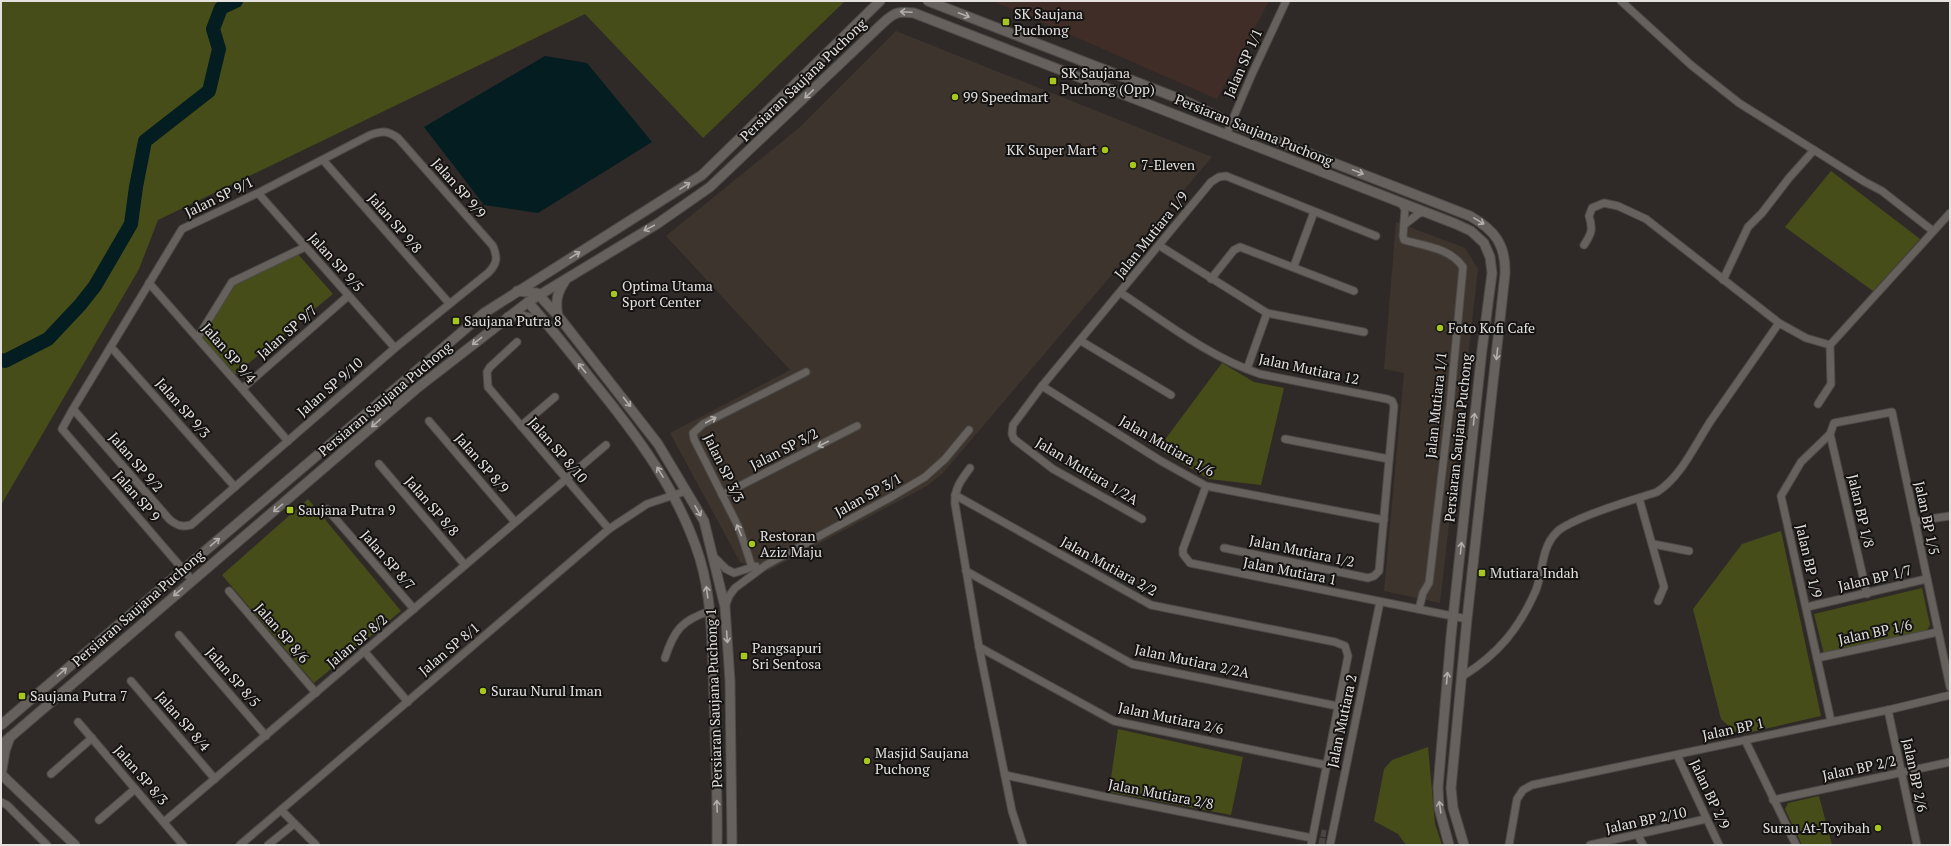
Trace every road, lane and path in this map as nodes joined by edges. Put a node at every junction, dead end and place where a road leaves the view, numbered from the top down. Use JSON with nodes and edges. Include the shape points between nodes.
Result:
{"nodes":[{"id":1,"x":880,"y":1,"type":"edge"},
{"id":2,"x":928,"y":1,"type":"edge"},
{"id":3,"x":1621,"y":1,"type":"edge"},
{"id":4,"x":1283,"y":2,"type":"edge"},
{"id":5,"x":1231,"y":123,"type":"junction"},
{"id":6,"x":390,"y":132,"type":"joint"},
{"id":7,"x":1226,"y":136,"type":"junction"},
{"id":8,"x":1814,"y":150,"type":"junction"},
{"id":9,"x":724,"y":154,"type":"junction"},
{"id":10,"x":323,"y":160,"type":"junction"},
{"id":11,"x":726,"y":173,"type":"junction"},
{"id":12,"x":702,"y":175,"type":"junction"},
{"id":13,"x":258,"y":193,"type":"junction"},
{"id":14,"x":1401,"y":203,"type":"junction"},
{"id":15,"x":1314,"y":212,"type":"junction"},
{"id":16,"x":1425,"y":212,"type":"junction"},
{"id":17,"x":1950,"y":213,"type":"edge"},
{"id":18,"x":1404,"y":225,"type":"junction"},
{"id":19,"x":1933,"y":231,"type":"junction"},
{"id":20,"x":1376,"y":236,"type":"dead end"},
{"id":21,"x":1584,"y":245,"type":"dead end"},
{"id":22,"x":1160,"y":246,"type":"junction"},
{"id":23,"x":305,"y":247,"type":"junction"},
{"id":24,"x":1294,"y":266,"type":"junction"},
{"id":25,"x":494,"y":267,"type":"joint"},
{"id":26,"x":541,"y":275,"type":"junction"},
{"id":27,"x":1211,"y":279,"type":"junction"},
{"id":28,"x":565,"y":280,"type":"junction"},
{"id":29,"x":1723,"y":280,"type":"junction"},
{"id":30,"x":149,"y":283,"type":"junction"},
{"id":31,"x":517,"y":291,"type":"junction"},
{"id":32,"x":530,"y":291,"type":"junction"},
{"id":33,"x":1354,"y":291,"type":"dead end"},
{"id":34,"x":1121,"y":293,"type":"junction"},
{"id":35,"x":540,"y":295,"type":"junction"},
{"id":36,"x":348,"y":296,"type":"junction"},
{"id":37,"x":528,"y":302,"type":"junction"},
{"id":38,"x":449,"y":303,"type":"junction"},
{"id":39,"x":1267,"y":313,"type":"junction"},
{"id":40,"x":508,"y":317,"type":"junction"},
{"id":41,"x":559,"y":317,"type":"junction"},
{"id":42,"x":545,"y":322,"type":"junction"},
{"id":43,"x":1779,"y":323,"type":"junction"},
{"id":44,"x":1364,"y":332,"type":"dead end"},
{"id":45,"x":198,"y":337,"type":"junction"},
{"id":46,"x":1081,"y":341,"type":"junction"},
{"id":47,"x":517,"y":342,"type":"dead end"},
{"id":48,"x":1830,"y":345,"type":"junction"},
{"id":49,"x":111,"y":347,"type":"junction"},
{"id":50,"x":395,"y":348,"type":"junction"},
{"id":51,"x":1247,"y":370,"type":"junction"},
{"id":52,"x":806,"y":372,"type":"dead end"},
{"id":53,"x":1042,"y":386,"type":"junction"},
{"id":54,"x":243,"y":388,"type":"junction"},
{"id":55,"x":1171,"y":395,"type":"dead end"},
{"id":56,"x":554,"y":397,"type":"dead end"},
{"id":57,"x":1818,"y":404,"type":"dead end"},
{"id":58,"x":73,"y":409,"type":"junction"},
{"id":59,"x":429,"y":421,"type":"dead end"},
{"id":60,"x":1834,"y":423,"type":"joint"},
{"id":61,"x":521,"y":426,"type":"junction"},
{"id":62,"x":858,"y":426,"type":"dead end"},
{"id":63,"x":62,"y":429,"type":"joint"},
{"id":64,"x":969,"y":430,"type":"dead end"},
{"id":65,"x":1830,"y":434,"type":"junction"},
{"id":66,"x":1285,"y":439,"type":"dead end"},
{"id":67,"x":288,"y":441,"type":"junction"},
{"id":68,"x":1018,"y":444,"type":"joint"},
{"id":69,"x":606,"y":445,"type":"dead end"},
{"id":70,"x":1389,"y":459,"type":"junction"},
{"id":71,"x":379,"y":464,"type":"dead end"},
{"id":72,"x":970,"y":468,"type":"dead end"},
{"id":73,"x":566,"y":479,"type":"junction"},
{"id":74,"x":1206,"y":486,"type":"junction"},
{"id":75,"x":234,"y":487,"type":"junction"},
{"id":76,"x":686,"y":491,"type":"junction"},
{"id":77,"x":673,"y":495,"type":"junction"},
{"id":78,"x":722,"y":495,"type":"junction"},
{"id":79,"x":955,"y":495,"type":"junction"},
{"id":80,"x":1639,"y":498,"type":"junction"},
{"id":81,"x":328,"y":509,"type":"dead end"},
{"id":82,"x":1950,"y":516,"type":"edge"},
{"id":83,"x":1142,"y":519,"type":"dead end"},
{"id":84,"x":1384,"y":520,"type":"junction"},
{"id":85,"x":1915,"y":521,"type":"junction"},
{"id":86,"x":515,"y":522,"type":"junction"},
{"id":87,"x":184,"y":526,"type":"joint"},
{"id":88,"x":609,"y":529,"type":"junction"},
{"id":89,"x":1653,"y":544,"type":"junction"},
{"id":90,"x":1224,"y":548,"type":"dead end"},
{"id":91,"x":1689,"y":551,"type":"dead end"},
{"id":92,"x":714,"y":557,"type":"junction"},
{"id":93,"x":465,"y":565,"type":"junction"},
{"id":94,"x":766,"y":565,"type":"junction"},
{"id":95,"x":752,"y":567,"type":"junction"},
{"id":96,"x":183,"y":569,"type":"junction"},
{"id":97,"x":966,"y":571,"type":"junction"},
{"id":98,"x":1926,"y":579,"type":"junction"},
{"id":99,"x":192,"y":580,"type":"junction"},
{"id":100,"x":229,"y":591,"type":"dead end"},
{"id":101,"x":1867,"y":594,"type":"junction"},
{"id":102,"x":1658,"y":601,"type":"dead end"},
{"id":103,"x":1380,"y":602,"type":"junction"},
{"id":104,"x":725,"y":607,"type":"junction"},
{"id":105,"x":1807,"y":607,"type":"junction"},
{"id":106,"x":414,"y":609,"type":"junction"},
{"id":107,"x":1419,"y":609,"type":"junction"},
{"id":108,"x":710,"y":611,"type":"junction"},
{"id":109,"x":1453,"y":616,"type":"junction"},
{"id":110,"x":1467,"y":620,"type":"junction"},
{"id":111,"x":1938,"y":632,"type":"junction"},
{"id":112,"x":180,"y":635,"type":"dead end"},
{"id":113,"x":979,"y":646,"type":"junction"},
{"id":114,"x":364,"y":651,"type":"junction"},
{"id":115,"x":665,"y":658,"type":"dead end"},
{"id":116,"x":1817,"y":658,"type":"junction"},
{"id":117,"x":1463,"y":676,"type":"junction"},
{"id":118,"x":131,"y":681,"type":"dead end"},
{"id":119,"x":1950,"y":687,"type":"edge"},
{"id":120,"x":316,"y":693,"type":"junction"},
{"id":121,"x":1950,"y":695,"type":"edge"},
{"id":122,"x":408,"y":702,"type":"junction"},
{"id":123,"x":1337,"y":706,"type":"junction"},
{"id":124,"x":1888,"y":710,"type":"junction"},
{"id":125,"x":1832,"y":721,"type":"junction"},
{"id":126,"x":78,"y":722,"type":"dead end"},
{"id":127,"x":1,"y":725,"type":"edge"},
{"id":128,"x":11,"y":736,"type":"junction"},
{"id":129,"x":266,"y":736,"type":"junction"},
{"id":130,"x":92,"y":738,"type":"junction"},
{"id":131,"x":1745,"y":740,"type":"junction"},
{"id":132,"x":1,"y":744,"type":"edge"},
{"id":133,"x":1677,"y":755,"type":"junction"},
{"id":134,"x":1950,"y":762,"type":"edge"},
{"id":135,"x":1326,"y":765,"type":"junction"},
{"id":136,"x":1901,"y":772,"type":"junction"},
{"id":137,"x":1,"y":774,"type":"edge"},
{"id":138,"x":51,"y":774,"type":"dead end"},
{"id":139,"x":1005,"y":775,"type":"junction"},
{"id":140,"x":215,"y":779,"type":"junction"},
{"id":141,"x":135,"y":789,"type":"junction"},
{"id":142,"x":1773,"y":800,"type":"junction"},
{"id":143,"x":1,"y":802,"type":"edge"},
{"id":144,"x":281,"y":810,"type":"junction"},
{"id":145,"x":1706,"y":819,"type":"junction"},
{"id":146,"x":99,"y":820,"type":"dead end"},
{"id":147,"x":164,"y":822,"type":"junction"},
{"id":148,"x":294,"y":824,"type":"junction"},
{"id":149,"x":1638,"y":835,"type":"junction"},
{"id":150,"x":1321,"y":837,"type":"edge"},
{"id":151,"x":47,"y":845,"type":"edge"},
{"id":152,"x":75,"y":845,"type":"edge"},
{"id":153,"x":183,"y":845,"type":"edge"},
{"id":154,"x":240,"y":845,"type":"edge"},
{"id":155,"x":268,"y":845,"type":"edge"},
{"id":156,"x":316,"y":845,"type":"edge"},
{"id":157,"x":717,"y":845,"type":"edge"},
{"id":158,"x":732,"y":845,"type":"edge"},
{"id":159,"x":1023,"y":845,"type":"edge"},
{"id":160,"x":1449,"y":845,"type":"edge"},
{"id":161,"x":1464,"y":845,"type":"edge"},
{"id":162,"x":1509,"y":845,"type":"edge"},
{"id":163,"x":1590,"y":845,"type":"edge"},
{"id":164,"x":1643,"y":845,"type":"edge"},
{"id":165,"x":1719,"y":845,"type":"edge"},
{"id":166,"x":1796,"y":845,"type":"edge"},
{"id":167,"x":1917,"y":845,"type":"edge"}],
"edges":[{"from":1,"to":9,"type":"street","name":"Persiaran Saujana Puchong"},
{"from":2,"to":5,"type":"street","name":"Persiaran Saujana Puchong","one_way":true,"via":[[1185,101]]},
{"from":3,"to":8,"type":"street","via":[[1710,81],[1739,103]]},
{"from":4,"to":5,"type":"street","name":"Jalan SP 1/1"},
{"from":5,"to":7,"type":"street","name":"Jalan SP 1/1"},
{"from":5,"to":110,"type":"street","name":"Persiaran Saujana Puchong","one_way":true,"via":[[1470,216],[1484,224],[1503,248],[1505,274]]},
{"from":6,"to":10,"type":"street","name":"Jalan SP 9/1","via":[[382,131],[370,135]]},
{"from":6,"to":25,"type":"street","name":"Jalan SP 9/9","via":[[493,246],[497,260]]},
{"from":7,"to":11,"type":"street","name":"Persiaran Saujana Puchong","one_way":true,"via":[[914,13],[901,11],[884,22]]},
{"from":7,"to":14,"type":"street","name":"Persiaran Saujana Puchong"},
{"from":8,"to":19,"type":"street","via":[[1882,191]]},
{"from":8,"to":29,"type":"street","via":[[1748,227]]},
{"from":9,"to":11,"type":"street"},
{"from":9,"to":12,"type":"street","name":"Persiaran Saujana Puchong"},
{"from":10,"to":13,"type":"street","name":"Jalan SP 9/1"},
{"from":10,"to":38,"type":"street","name":"Jalan SP 9/8"},
{"from":11,"to":12,"type":"street"},
{"from":11,"to":28,"type":"street","name":"Persiaran Saujana Puchong","one_way":true,"via":[[679,210]]},
{"from":26,"to":12,"type":"street","name":"Persiaran Saujana Puchong","one_way":true},
{"from":13,"to":23,"type":"street","name":"Jalan SP 9/5"},
{"from":13,"to":30,"type":"street","name":"Jalan SP 9/1","via":[[182,229]]},
{"from":14,"to":16,"type":"street","name":"Persiaran Saujana Puchong"},
{"from":14,"to":18,"type":"street","via":[[1405,209]]},
{"from":15,"to":20,"type":"street","name":"Jalan Mutiara 1/9"},
{"from":15,"to":22,"type":"street","name":"Jalan Mutiara 1/9","via":[[1226,176],[1219,177],[1211,182]]},
{"from":15,"to":24,"type":"street"},
{"from":16,"to":18,"type":"street"},
{"from":109,"to":16,"type":"street","name":"Persiaran Saujana Puchong","one_way":true,"via":[[1492,273],[1490,257],[1484,243],[1471,231]]},
{"from":17,"to":19,"type":"street"},
{"from":18,"to":107,"type":"street","name":"Jalan Mutiara 1/1","via":[[1404,240],[1448,253],[1457,258],[1463,267],[1429,583],[1423,593]]},
{"from":19,"to":48,"type":"street"},
{"from":21,"to":29,"type":"street","via":[[1592,232],[1589,216],[1592,208],[1604,203],[1618,206],[1646,219]]},
{"from":22,"to":27,"type":"street"},
{"from":22,"to":34,"type":"street","name":"Jalan Mutiara 1/9"},
{"from":23,"to":36,"type":"street","name":"Jalan SP 9/5"},
{"from":23,"to":45,"type":"street","via":[[232,282]]},
{"from":24,"to":27,"type":"street","via":[[1240,247],[1234,250]]},
{"from":24,"to":33,"type":"street"},
{"from":25,"to":38,"type":"street","name":"Jalan SP 9/10"},
{"from":26,"to":31,"type":"street","name":"Persiaran Saujana Puchong"},
{"from":26,"to":32,"type":"street"},
{"from":27,"to":39,"type":"street"},
{"from":28,"to":35,"type":"street","name":"Persiaran Saujana Puchong"},
{"from":28,"to":41,"type":"street","via":[[558,292],[556,306]]},
{"from":29,"to":43,"type":"street"},
{"from":30,"to":45,"type":"street","name":"Jalan SP 9/4"},
{"from":30,"to":49,"type":"street","name":"Jalan SP 9/1"},
{"from":31,"to":32,"type":"street"},
{"from":96,"to":31,"type":"street","name":"Persiaran Saujana Puchong","one_way":true,"via":[[484,313]]},
{"from":32,"to":35,"type":"street"},
{"from":32,"to":37,"type":"street"},
{"from":34,"to":46,"type":"street","name":"Jalan Mutiara 1/9"},
{"from":34,"to":51,"type":"street","name":"Jalan Mutiara 12","via":[[1219,356]]},
{"from":35,"to":37,"type":"street","name":"Persiaran Saujana Puchong"},
{"from":35,"to":41,"type":"street","name":"Persiaran Saujana Puchong 1"},
{"from":36,"to":50,"type":"street","name":"Jalan SP 9/5"},
{"from":36,"to":54,"type":"street","name":"Jalan SP 9/7"},
{"from":37,"to":40,"type":"street","name":"Persiaran Saujana Puchong"},
{"from":37,"to":42,"type":"street","name":"Persiaran Saujana Puchong 1"},
{"from":38,"to":50,"type":"street","name":"Jalan SP 9/10"},
{"from":39,"to":44,"type":"street"},
{"from":39,"to":51,"type":"street"},
{"from":40,"to":42,"type":"street","via":[[519,315]]},
{"from":40,"to":99,"type":"street","name":"Persiaran Saujana Puchong","one_way":true,"via":[[416,389]]},
{"from":41,"to":76,"type":"street","name":"Persiaran Saujana Puchong 1","one_way":true,"via":[[658,444]]},
{"from":77,"to":42,"type":"street","name":"Persiaran Saujana Puchong 1","one_way":true,"via":[[634,434]]},
{"from":43,"to":48,"type":"street","via":[[1810,340]]},
{"from":43,"to":80,"type":"street","via":[[1711,420],[1675,477],[1656,492]]},
{"from":45,"to":54,"type":"street","name":"Jalan SP 9/4"},
{"from":46,"to":53,"type":"street","name":"Jalan Mutiara 1/9"},
{"from":46,"to":55,"type":"street"},
{"from":47,"to":61,"type":"street","name":"Jalan SP 8/10","via":[[487,372],[488,387]]},
{"from":48,"to":57,"type":"street","via":[[1831,384]]},
{"from":49,"to":58,"type":"street","name":"Jalan SP 9/1"},
{"from":49,"to":75,"type":"street","name":"Jalan SP 9/3"},
{"from":50,"to":67,"type":"street","name":"Jalan SP 9/10"},
{"from":51,"to":70,"type":"street","name":"Jalan Mutiara 12","via":[[1392,401],[1394,406]]},
{"from":78,"to":52,"type":"street","name":"Jalan SP 3/3","one_way":true,"via":[[694,439],[694,433],[703,424]]},
{"from":53,"to":68,"type":"street","name":"Jalan Mutiara 1/9","via":[[1013,425],[1012,434]]},
{"from":53,"to":74,"type":"street","name":"Jalan Mutiara 1/6","via":[[1161,461]]},
{"from":54,"to":67,"type":"street","name":"Jalan SP 9/4"},
{"from":56,"to":61,"type":"street"},
{"from":58,"to":63,"type":"street","name":"Jalan SP 9/1"},
{"from":58,"to":87,"type":"street","name":"Jalan SP 9/2","via":[[170,520]]},
{"from":59,"to":86,"type":"street","name":"Jalan SP 8/9"},
{"from":60,"to":65,"type":"street","name":"Jalan BP 1/9"},
{"from":60,"to":85,"type":"street","name":"Jalan BP 1/5","via":[[1892,412]]},
{"from":61,"to":73,"type":"street","name":"Jalan SP 8/10"},
{"from":62,"to":78,"type":"street","name":"Jalan SP 3/2","one_way":true},
{"from":63,"to":96,"type":"street","name":"Jalan SP 9"},
{"from":64,"to":94,"type":"street","name":"Jalan SP 3/1","via":[[945,459],[924,477]]},
{"from":65,"to":101,"type":"street","name":"Jalan BP 1/8"},
{"from":65,"to":105,"type":"street","name":"Jalan BP 1/9","via":[[1801,462],[1781,496]]},
{"from":66,"to":70,"type":"street"},
{"from":67,"to":75,"type":"street","name":"Jalan SP 9/10"},
{"from":68,"to":83,"type":"street","name":"Jalan Mutiara 1/2A","via":[[1053,469]]},
{"from":69,"to":73,"type":"street","name":"Jalan SP 8/2"},
{"from":70,"to":84,"type":"street"},
{"from":71,"to":93,"type":"street","name":"Jalan SP 8/8"},
{"from":72,"to":79,"type":"street","via":[[958,484]]},
{"from":73,"to":86,"type":"street","name":"Jalan SP 8/2"},
{"from":73,"to":88,"type":"street","name":"Jalan SP 8/10"},
{"from":74,"to":84,"type":"street","name":"Jalan Mutiara 1/6"},
{"from":74,"to":103,"type":"street","name":"Jalan Mutiara 1","via":[[1183,549],[1190,564]]},
{"from":75,"to":87,"type":"street","name":"Jalan SP 9/10","via":[[191,525]]},
{"from":76,"to":77,"type":"street","name":"Jalan SP 8/1"},
{"from":76,"to":92,"type":"street","name":"Persiaran Saujana Puchong 1","one_way":true,"via":[[704,521]]},
{"from":77,"to":88,"type":"street","name":"Jalan SP 8/1","via":[[647,504]]},
{"from":108,"to":77,"type":"street","name":"Persiaran Saujana Puchong 1","one_way":true,"via":[[700,559]]},
{"from":95,"to":78,"type":"street","name":"Jalan SP 3/3","one_way":true,"via":[[739,528]]},
{"from":79,"to":97,"type":"street"},
{"from":79,"to":123,"type":"street","name":"Jalan Mutiara 2/2","via":[[1151,605],[1345,646],[1348,656]]},
{"from":80,"to":89,"type":"street"},
{"from":80,"to":117,"type":"street","via":[[1596,511],[1556,532],[1544,556],[1536,589],[1513,632],[1498,651]]},
{"from":81,"to":106,"type":"street","name":"Jalan SP 8/7"},
{"from":82,"to":85,"type":"street"},
{"from":84,"to":90,"type":"street","name":"Jalan Mutiara 1/2","via":[[1379,571],[1368,578]]},
{"from":85,"to":98,"type":"street","name":"Jalan BP 1/5"},
{"from":86,"to":93,"type":"street","name":"Jalan SP 8/2"},
{"from":88,"to":122,"type":"street","name":"Jalan SP 8/1"},
{"from":89,"to":91,"type":"street"},
{"from":89,"to":102,"type":"street","via":[[1664,587]]},
{"from":92,"to":95,"type":"street","name":"Jalan SP 3/1","via":[[734,573]]},
{"from":92,"to":104,"type":"street","name":"Persiaran Saujana Puchong 1"},
{"from":93,"to":106,"type":"street","name":"Jalan SP 8/2"},
{"from":94,"to":95,"type":"street","name":"Jalan SP 3/1"},
{"from":94,"to":104,"type":"street","name":"Jalan SP 3/1","via":[[735,588]]},
{"from":96,"to":99,"type":"street","name":"Jalan SP 9"},
{"from":127,"to":96,"type":"street","name":"Persiaran Saujana Puchong","one_way":true},
{"from":97,"to":113,"type":"street"},
{"from":97,"to":123,"type":"street","name":"Jalan Mutiara 2/2A","via":[[1132,664]]},
{"from":98,"to":101,"type":"street","name":"Jalan BP 1/7"},
{"from":98,"to":111,"type":"street","name":"Jalan BP 1/5"},
{"from":99,"to":128,"type":"street","name":"Persiaran Saujana Puchong","one_way":true},
{"from":100,"to":120,"type":"street","name":"Jalan SP 8/6"},
{"from":101,"to":105,"type":"street","name":"Jalan BP 1/7"},
{"from":103,"to":107,"type":"street","name":"Jalan Mutiara 1"},
{"from":103,"to":150,"type":"street","name":"Jalan Mutiara 2"},
{"from":104,"to":158,"type":"street","name":"Persiaran Saujana Puchong 1","one_way":true,"via":[[730,681]]},
{"from":105,"to":116,"type":"street","name":"Jalan BP 1/9"},
{"from":106,"to":114,"type":"street","name":"Jalan SP 8/2"},
{"from":107,"to":109,"type":"street","name":"Jalan Mutiara 1"},
{"from":108,"to":115,"type":"street","via":[[690,618],[682,625]]},
{"from":157,"to":108,"type":"street","name":"Persiaran Saujana Puchong 1","one_way":true},
{"from":109,"to":110,"type":"street","name":"Jalan Mutiara 1"},
{"from":160,"to":109,"type":"street","name":"Persiaran Saujana Puchong","one_way":true,"via":[[1439,808],[1438,787]]},
{"from":110,"to":117,"type":"street","name":"Persiaran Saujana Puchong"},
{"from":111,"to":116,"type":"street","name":"Jalan BP 1/6"},
{"from":111,"to":119,"type":"street","name":"Jalan BP 1/5"},
{"from":112,"to":129,"type":"street","name":"Jalan SP 8/5"},
{"from":113,"to":135,"type":"street","name":"Jalan Mutiara 2/6","via":[[1114,721]]},
{"from":113,"to":139,"type":"street"},
{"from":114,"to":120,"type":"street","name":"Jalan SP 8/2"},
{"from":114,"to":122,"type":"street"},
{"from":116,"to":125,"type":"street","name":"Jalan BP 1/9"},
{"from":117,"to":161,"type":"street","name":"Persiaran Saujana Puchong","via":[[1450,788],[1456,821]]},
{"from":118,"to":140,"type":"street","name":"Jalan SP 8/4"},
{"from":120,"to":129,"type":"street","name":"Jalan SP 8/2"},
{"from":121,"to":124,"type":"street","name":"Jalan BP 1"},
{"from":122,"to":144,"type":"street","name":"Jalan SP 8/1"},
{"from":123,"to":135,"type":"street"},
{"from":124,"to":125,"type":"street","name":"Jalan BP 1"},
{"from":124,"to":136,"type":"street","name":"Jalan BP 2/6"},
{"from":125,"to":131,"type":"street","name":"Jalan BP 1"},
{"from":126,"to":130,"type":"street","name":"Jalan SP 8/3"},
{"from":128,"to":132,"type":"street","name":"Persiaran Saujana Puchong"},
{"from":128,"to":137,"type":"street","via":[[5,750]]},
{"from":129,"to":140,"type":"street","name":"Jalan SP 8/2"},
{"from":130,"to":138,"type":"street"},
{"from":130,"to":141,"type":"street","name":"Jalan SP 8/3"},
{"from":131,"to":133,"type":"street","name":"Jalan BP 1"},
{"from":131,"to":142,"type":"street"},
{"from":133,"to":145,"type":"street","name":"Jalan BP 2/9"},
{"from":133,"to":162,"type":"street","name":"Jalan BP 1","via":[[1532,785],[1523,790],[1517,799]]},
{"from":134,"to":136,"type":"street","name":"Jalan BP 2/2"},
{"from":135,"to":150,"type":"street"},
{"from":136,"to":142,"type":"street","name":"Jalan BP 2/2"},
{"from":136,"to":167,"type":"street","name":"Jalan BP 2/6"},
{"from":137,"to":152,"type":"street"},
{"from":139,"to":150,"type":"street","name":"Jalan Mutiara 2/8"},
{"from":139,"to":159,"type":"street","via":[[1012,811]]},
{"from":140,"to":147,"type":"street","name":"Jalan SP 8/2"},
{"from":141,"to":146,"type":"street"},
{"from":141,"to":147,"type":"street","name":"Jalan SP 8/3"},
{"from":142,"to":166,"type":"street"},
{"from":143,"to":151,"type":"street"},
{"from":144,"to":148,"type":"street"},
{"from":144,"to":154,"type":"street","name":"Jalan SP 8/1"},
{"from":145,"to":149,"type":"street","name":"Jalan BP 2/10"},
{"from":145,"to":165,"type":"street","name":"Jalan BP 2/9"},
{"from":147,"to":153,"type":"street","name":"Jalan SP 8/3"},
{"from":148,"to":155,"type":"street"},
{"from":148,"to":156,"type":"street"},
{"from":149,"to":163,"type":"street","name":"Jalan BP 2/10"},
{"from":149,"to":164,"type":"street"}]}
